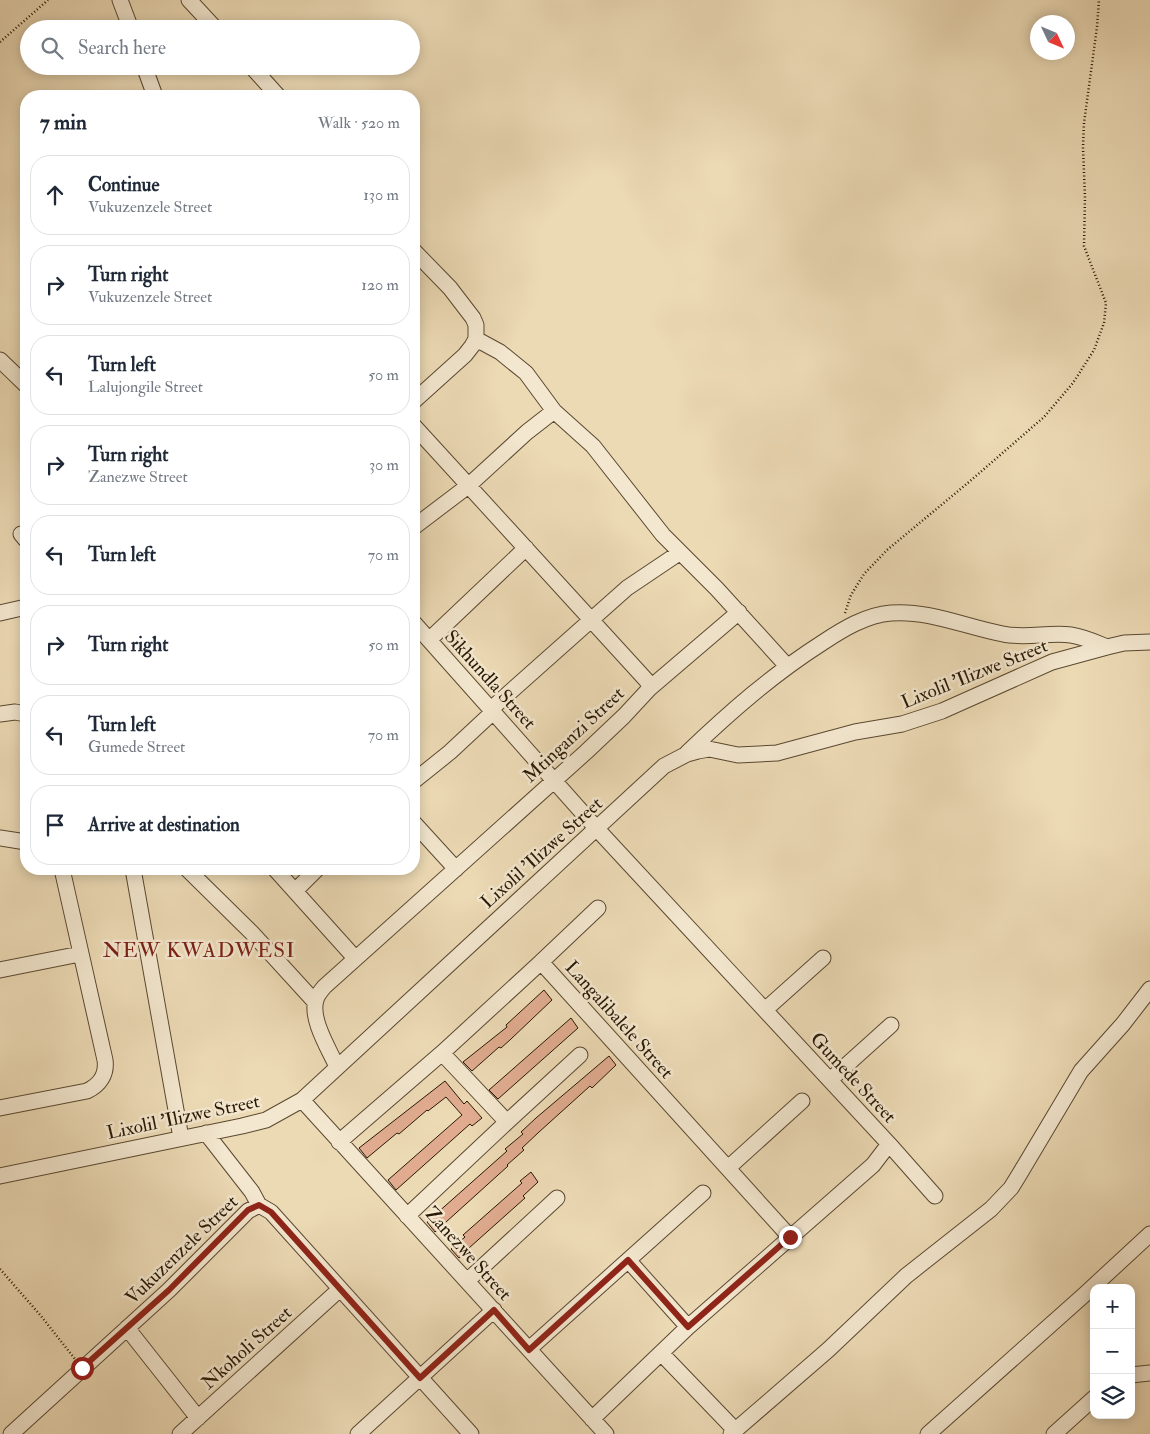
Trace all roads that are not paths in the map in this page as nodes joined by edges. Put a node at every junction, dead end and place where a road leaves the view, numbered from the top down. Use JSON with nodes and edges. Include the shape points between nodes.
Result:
{"nodes":[{"id":1,"x":120,"y":0,"type":"edge"},
{"id":2,"x":189,"y":0,"type":"edge"},
{"id":3,"x":128,"y":20,"type":"edge"},
{"id":4,"x":208,"y":20,"type":"edge"},
{"id":5,"x":147,"y":75,"type":"edge"},
{"id":6,"x":258,"y":75,"type":"edge"},
{"id":7,"x":153,"y":90,"type":"edge"},
{"id":8,"x":272,"y":90,"type":"edge"},
{"id":9,"x":420,"y":257,"type":"edge"},
{"id":10,"x":476,"y":339,"type":"junction"},
{"id":11,"x":0,"y":360,"type":"edge"},
{"id":12,"x":20,"y":379,"type":"edge"},
{"id":13,"x":420,"y":396,"type":"edge"},
{"id":14,"x":554,"y":411,"type":"junction"},
{"id":15,"x":420,"y":433,"type":"edge"},
{"id":16,"x":468,"y":486,"type":"junction"},
{"id":17,"x":420,"y":522,"type":"edge"},
{"id":18,"x":526,"y":548,"type":"junction"},
{"id":19,"x":679,"y":553,"type":"junction"},
{"id":20,"x":20,"y":608,"type":"edge"},
{"id":21,"x":0,"y":612,"type":"edge"},
{"id":22,"x":738,"y":612,"type":"junction"},
{"id":23,"x":591,"y":619,"type":"junction"},
{"id":24,"x":420,"y":630,"type":"edge"},
{"id":25,"x":429,"y":640,"type":"junction"},
{"id":26,"x":1150,"y":642,"type":"edge"},
{"id":27,"x":1107,"y":646,"type":"junction"},
{"id":28,"x":787,"y":666,"type":"junction"},
{"id":29,"x":650,"y":688,"type":"junction"},
{"id":30,"x":492,"y":710,"type":"junction"},
{"id":31,"x":20,"y":713,"type":"edge"},
{"id":32,"x":0,"y":714,"type":"edge"},
{"id":33,"x":687,"y":754,"type":"junction"},
{"id":34,"x":420,"y":776,"type":"edge"},
{"id":35,"x":555,"y":780,"type":"junction"},
{"id":36,"x":597,"y":829,"type":"junction"},
{"id":37,"x":420,"y":830,"type":"edge"},
{"id":38,"x":0,"y":838,"type":"edge"},
{"id":39,"x":20,"y":841,"type":"edge"},
{"id":40,"x":456,"y":869,"type":"junction"},
{"id":41,"x":64,"y":875,"type":"edge"},
{"id":42,"x":134,"y":875,"type":"edge"},
{"id":43,"x":193,"y":875,"type":"edge"},
{"id":44,"x":280,"y":875,"type":"edge"},
{"id":45,"x":311,"y":875,"type":"edge"},
{"id":46,"x":295,"y":891,"type":"junction"},
{"id":47,"x":598,"y":908,"type":"dead end"},
{"id":48,"x":80,"y":954,"type":"junction"},
{"id":49,"x":355,"y":958,"type":"junction"},
{"id":50,"x":823,"y":958,"type":"dead end"},
{"id":51,"x":541,"y":962,"type":"junction"},
{"id":52,"x":0,"y":970,"type":"edge"},
{"id":53,"x":1150,"y":990,"type":"edge"},
{"id":54,"x":315,"y":1002,"type":"junction"},
{"id":55,"x":765,"y":1010,"type":"junction"},
{"id":56,"x":891,"y":1025,"type":"dead end"},
{"id":57,"x":442,"y":1053,"type":"junction"},
{"id":58,"x":580,"y":1055,"type":"dead end"},
{"id":59,"x":337,"y":1067,"type":"junction"},
{"id":60,"x":830,"y":1080,"type":"junction"},
{"id":61,"x":302,"y":1100,"type":"junction"},
{"id":62,"x":802,"y":1101,"type":"dead end"},
{"id":63,"x":0,"y":1108,"type":"edge"},
{"id":64,"x":507,"y":1122,"type":"junction"},
{"id":65,"x":206,"y":1133,"type":"junction"},
{"id":66,"x":181,"y":1138,"type":"junction"},
{"id":67,"x":339,"y":1142,"type":"junction"},
{"id":68,"x":888,"y":1144,"type":"junction"},
{"id":69,"x":728,"y":1168,"type":"junction"},
{"id":70,"x":0,"y":1176,"type":"edge"},
{"id":71,"x":703,"y":1193,"type":"dead end"},
{"id":72,"x":935,"y":1196,"type":"dead end"},
{"id":73,"x":557,"y":1198,"type":"dead end"},
{"id":74,"x":259,"y":1205,"type":"junction"},
{"id":75,"x":407,"y":1216,"type":"junction"},
{"id":76,"x":1150,"y":1234,"type":"edge"},
{"id":77,"x":790,"y":1237,"type":"junction"},
{"id":78,"x":628,"y":1260,"type":"junction"},
{"id":79,"x":467,"y":1281,"type":"junction"},
{"id":80,"x":340,"y":1289,"type":"junction"},
{"id":81,"x":494,"y":1310,"type":"junction"},
{"id":82,"x":688,"y":1327,"type":"junction"},
{"id":83,"x":127,"y":1328,"type":"junction"},
{"id":84,"x":529,"y":1350,"type":"junction"},
{"id":85,"x":661,"y":1353,"type":"junction"},
{"id":86,"x":1150,"y":1373,"type":"edge"},
{"id":87,"x":1135,"y":1375,"type":"edge"},
{"id":88,"x":420,"y":1378,"type":"junction"},
{"id":89,"x":1090,"y":1402,"type":"edge"},
{"id":90,"x":198,"y":1418,"type":"junction"},
{"id":91,"x":592,"y":1419,"type":"junction"},
{"id":92,"x":733,"y":1432,"type":"edge"},
{"id":93,"x":11,"y":1434,"type":"edge"},
{"id":94,"x":180,"y":1434,"type":"edge"},
{"id":95,"x":358,"y":1434,"type":"edge"},
{"id":96,"x":471,"y":1434,"type":"edge"},
{"id":97,"x":606,"y":1434,"type":"edge"},
{"id":98,"x":928,"y":1434,"type":"edge"},
{"id":99,"x":1054,"y":1434,"type":"edge"}],
"edges":[{"from":1,"to":3,"type":"street"},
{"from":2,"to":4,"type":"street"},
{"from":5,"to":7,"type":"street"},
{"from":6,"to":8,"type":"street"},
{"from":9,"to":10,"type":"street","via":[[467,309],[476,325]]},
{"from":10,"to":13,"type":"street","via":[[465,355]]},
{"from":10,"to":14,"type":"street","via":[[522,369]]},
{"from":11,"to":12,"type":"street"},
{"from":14,"to":16,"type":"street"},
{"from":14,"to":19,"type":"street","via":[[593,446]]},
{"from":15,"to":16,"type":"street","name":"Mtinganzi Street"},
{"from":16,"to":17,"type":"street"},
{"from":16,"to":18,"type":"street","name":"Mtinganzi Street"},
{"from":18,"to":23,"type":"street","name":"Mtinganzi Street"},
{"from":18,"to":25,"type":"street"},
{"from":19,"to":22,"type":"street"},
{"from":19,"to":23,"type":"street","via":[[640,578]]},
{"from":20,"to":21,"type":"street"},
{"from":22,"to":28,"type":"street"},
{"from":22,"to":29,"type":"street"},
{"from":23,"to":29,"type":"street","name":"Mtinganzi Street","via":[[647,680]]},
{"from":23,"to":30,"type":"street"},
{"from":24,"to":25,"type":"street","name":"Sikhundla Street"},
{"from":25,"to":30,"type":"street","name":"Sikhundla Street"},
{"from":26,"to":27,"type":"street","name":"Lixolil 'Ilizwe Street"},
{"from":27,"to":28,"type":"street","via":[[1069,635],[1005,635],[912,613],[890,613],[866,618],[843,629]]},
{"from":27,"to":33,"type":"street","name":"Lixolil 'Ilizwe Street","via":[[1052,662],[942,712],[902,724],[855,732],[777,753],[738,754],[709,749]]},
{"from":28,"to":33,"type":"street","via":[[741,702]]},
{"from":29,"to":35,"type":"street","name":"Mtinganzi Street"},
{"from":30,"to":34,"type":"street","via":[[450,752]]},
{"from":30,"to":35,"type":"street","name":"Sikhundla Street"},
{"from":31,"to":32,"type":"street"},
{"from":33,"to":36,"type":"street","name":"Lixolil 'Ilizwe Street","via":[[664,766]]},
{"from":35,"to":36,"type":"street","name":"Sikhundla Street"},
{"from":35,"to":40,"type":"street","name":"Mtinganzi Street"},
{"from":36,"to":55,"type":"street","name":"Gumede Street"},
{"from":36,"to":59,"type":"street","name":"Lixolil 'Ilizwe Street"},
{"from":37,"to":40,"type":"street"},
{"from":38,"to":39,"type":"street"},
{"from":40,"to":49,"type":"street","name":"Mtinganzi Street"},
{"from":41,"to":48,"type":"street"},
{"from":42,"to":66,"type":"street"},
{"from":43,"to":54,"type":"street"},
{"from":44,"to":46,"type":"street"},
{"from":45,"to":46,"type":"street"},
{"from":46,"to":49,"type":"street"},
{"from":47,"to":51,"type":"street"},
{"from":48,"to":52,"type":"street"},
{"from":48,"to":63,"type":"street","via":[[106,1066],[101,1081],[88,1092]]},
{"from":49,"to":54,"type":"street","name":"Mtinganzi Street","via":[[324,987]]},
{"from":50,"to":55,"type":"street"},
{"from":51,"to":57,"type":"street","name":"Langalibalele Street"},
{"from":51,"to":69,"type":"street","name":"Langalibalele Street"},
{"from":53,"to":92,"type":"street","via":[[1081,1071],[1019,1175],[991,1209],[906,1276]]},
{"from":54,"to":59,"type":"street","via":[[318,1027]]},
{"from":55,"to":60,"type":"street","name":"Gumede Street"},
{"from":56,"to":60,"type":"street"},
{"from":57,"to":64,"type":"street"},
{"from":57,"to":67,"type":"street","name":"Langalibalele Street"},
{"from":58,"to":64,"type":"street"},
{"from":59,"to":61,"type":"street","name":"Lixolil 'Ilizwe Street"},
{"from":60,"to":68,"type":"street","name":"Gumede Street"},
{"from":61,"to":65,"type":"street","name":"Lixolil 'Ilizwe Street","via":[[266,1120]]},
{"from":61,"to":67,"type":"street","name":"Zanezwe Street"},
{"from":62,"to":69,"type":"street"},
{"from":64,"to":75,"type":"street"},
{"from":65,"to":66,"type":"street","name":"Lixolil 'Ilizwe Street"},
{"from":65,"to":74,"type":"street"},
{"from":66,"to":70,"type":"street","name":"Lixolil 'Ilizwe Street"},
{"from":67,"to":75,"type":"street","name":"Zanezwe Street"},
{"from":68,"to":72,"type":"street"},
{"from":68,"to":77,"type":"street","name":"Gumede Street","via":[[873,1165]]},
{"from":69,"to":77,"type":"street","name":"Langalibalele Street"},
{"from":71,"to":78,"type":"street"},
{"from":73,"to":79,"type":"street"},
{"from":74,"to":80,"type":"street","name":"Vukuzenzele Street","via":[[271,1212]]},
{"from":74,"to":83,"type":"street","name":"Vukuzenzele Street","via":[[248,1210]]},
{"from":75,"to":79,"type":"street","name":"Zanezwe Street"},
{"from":76,"to":98,"type":"street"},
{"from":77,"to":82,"type":"street","name":"Gumede Street"},
{"from":78,"to":82,"type":"street"},
{"from":78,"to":84,"type":"street"},
{"from":79,"to":81,"type":"street","name":"Zanezwe Street"},
{"from":80,"to":88,"type":"street","name":"Vukuzenzele Street"},
{"from":80,"to":90,"type":"street","name":"Nkoholi Street"},
{"from":81,"to":84,"type":"street","name":"Zanezwe Street"},
{"from":81,"to":88,"type":"street"},
{"from":82,"to":85,"type":"street","name":"Gumede Street"},
{"from":83,"to":90,"type":"street"},
{"from":83,"to":93,"type":"street","name":"Vukuzenzele Street"},
{"from":84,"to":91,"type":"street","name":"Zanezwe Street"},
{"from":85,"to":91,"type":"street","name":"Gumede Street"},
{"from":85,"to":92,"type":"street"},
{"from":86,"to":87,"type":"street"},
{"from":88,"to":95,"type":"street"},
{"from":88,"to":96,"type":"street","name":"Vukuzenzele Street"},
{"from":89,"to":99,"type":"street"},
{"from":90,"to":94,"type":"street","name":"Nkoholi Street"},
{"from":91,"to":97,"type":"street","name":"Zanezwe Street"}]}
